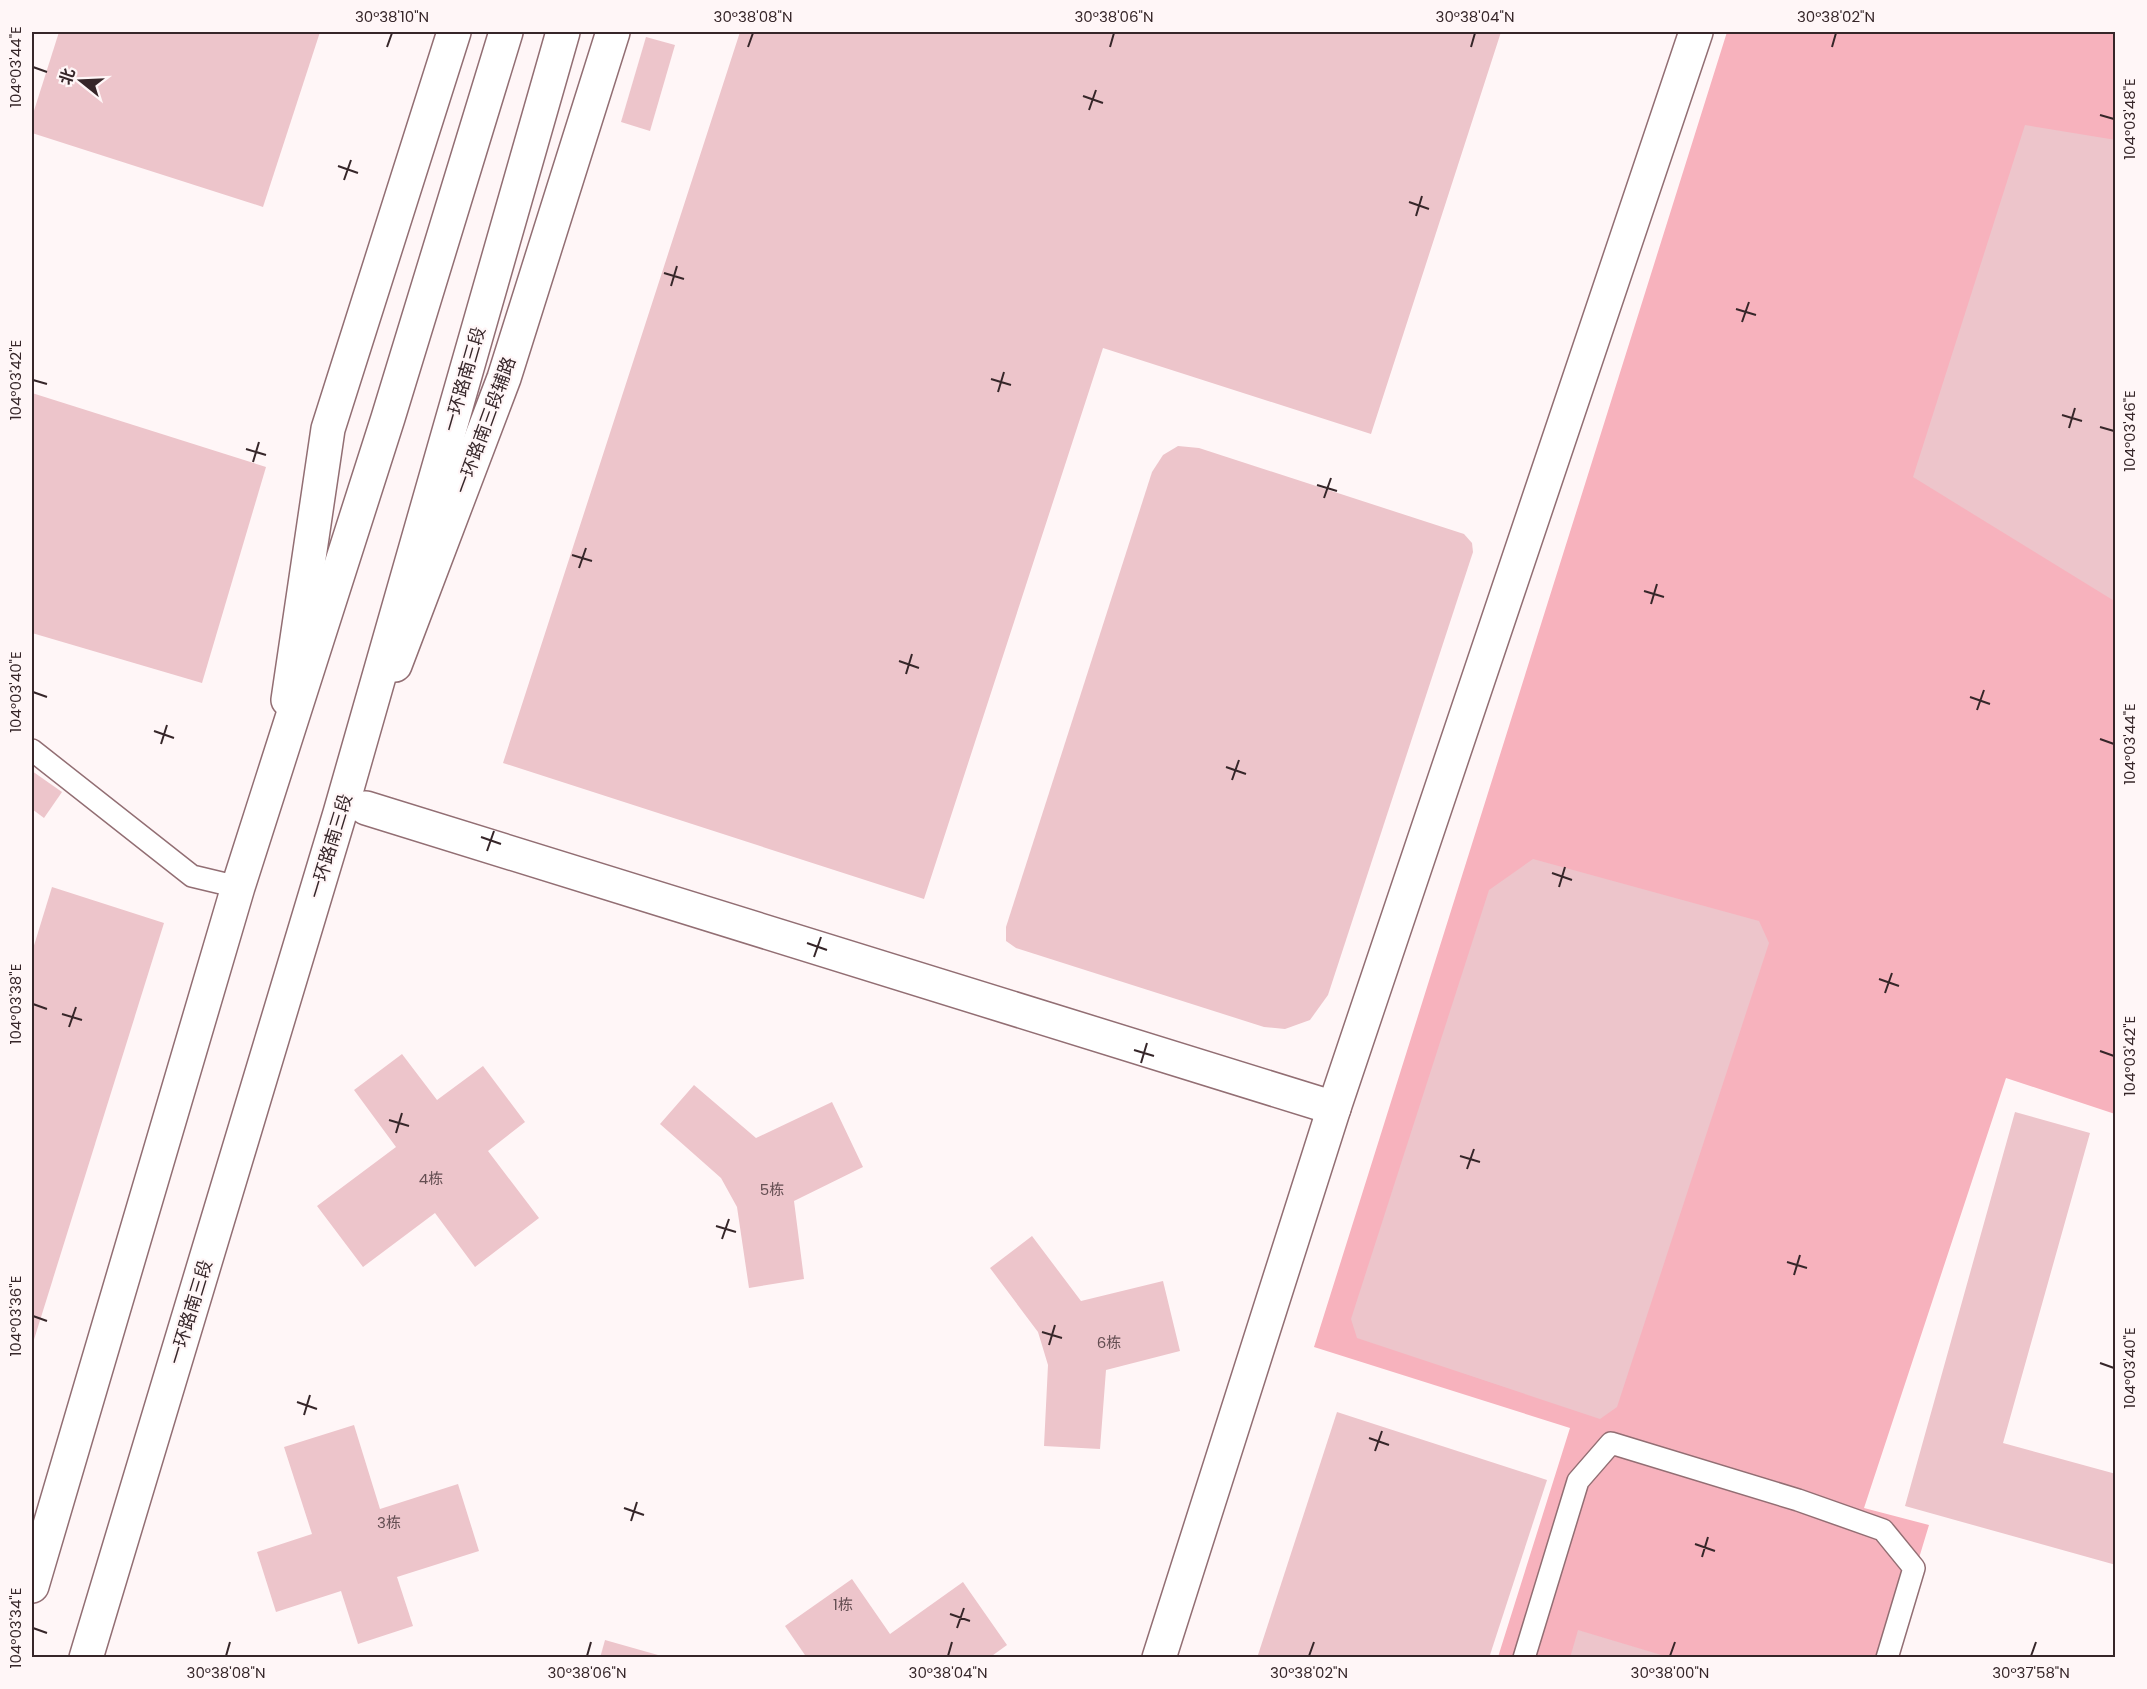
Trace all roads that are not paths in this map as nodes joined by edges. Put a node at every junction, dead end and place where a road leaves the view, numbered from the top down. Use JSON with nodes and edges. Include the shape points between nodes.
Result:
{"nodes":[{"id":1,"x":453,"y":32,"type":"edge"},
{"id":2,"x":506,"y":32,"type":"edge"},
{"id":3,"x":563,"y":32,"type":"edge"},
{"id":4,"x":613,"y":32,"type":"edge"},
{"id":5,"x":1696,"y":32,"type":"edge"},
{"id":6,"x":32,"y":750,"type":"edge"},
{"id":7,"x":279,"y":758,"type":"junction"},
{"id":8,"x":353,"y":811,"type":"junction"},
{"id":9,"x":238,"y":887,"type":"junction"},
{"id":10,"x":1334,"y":1108,"type":"junction"},
{"id":11,"x":32,"y":1586,"type":"edge"},
{"id":12,"x":86,"y":1658,"type":"edge"},
{"id":13,"x":1159,"y":1658,"type":"edge"},
{"id":14,"x":1524,"y":1658,"type":"edge"},
{"id":15,"x":1887,"y":1658,"type":"edge"}],
"edges":[{"from":1,"to":7,"type":"main road","via":[[328,429]]},
{"from":2,"to":7,"type":"main road"},
{"from":3,"to":8,"type":"main road","name":"一环路南三段"},
{"from":4,"to":8,"type":"main road","name":"一环路南三段辅路","via":[[504,378]]},
{"from":5,"to":10,"type":"main road"},
{"from":6,"to":9,"type":"lane","via":[[192,876]]},
{"from":7,"to":9,"type":"main road"},
{"from":8,"to":10,"type":"main road"},
{"from":8,"to":12,"type":"main road","name":"一环路南三段"},
{"from":9,"to":11,"type":"main road"},
{"from":10,"to":13,"type":"main road"},
{"from":14,"to":15,"type":"lane","via":[[1578,1481],[1611,1443],[1883,1530],[1914,1568]]}]}
